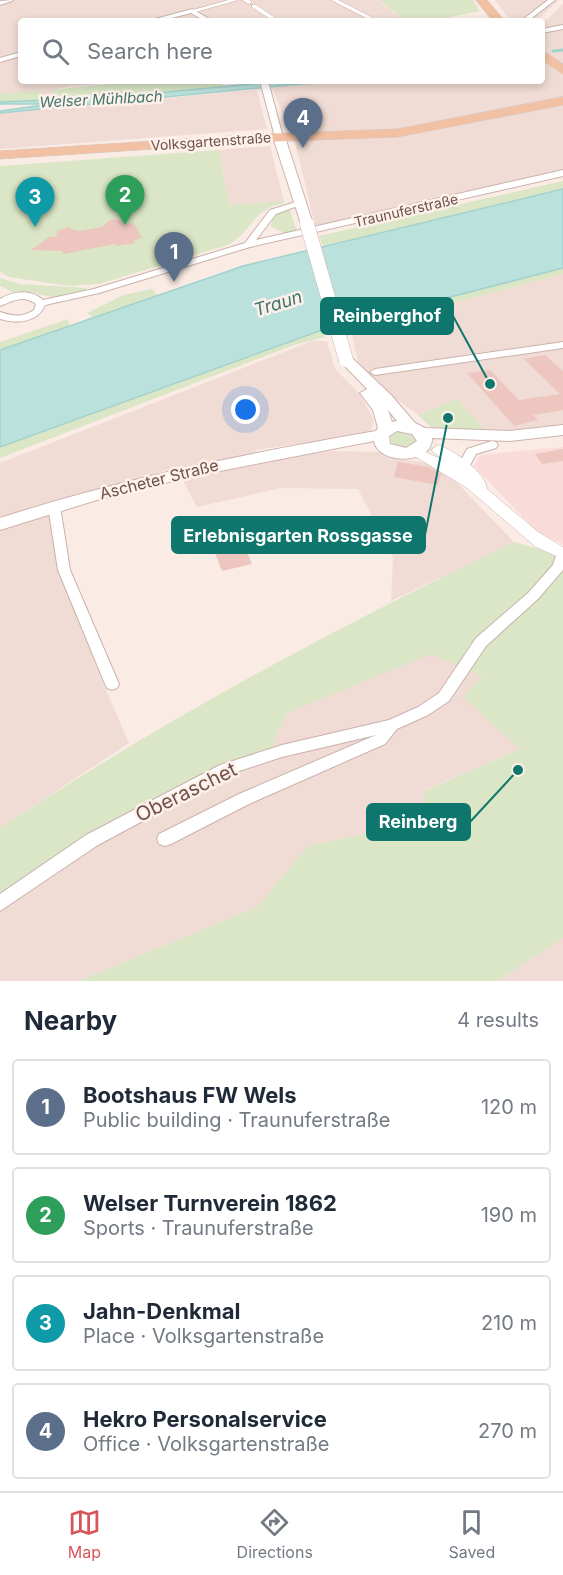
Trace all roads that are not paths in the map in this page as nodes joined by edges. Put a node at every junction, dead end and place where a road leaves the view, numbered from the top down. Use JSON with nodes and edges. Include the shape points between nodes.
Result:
{"nodes":[{"id":1,"x":10,"y":0,"type":"edge"},
{"id":2,"x":235,"y":0,"type":"edge"},
{"id":3,"x":334,"y":0,"type":"edge"},
{"id":4,"x":481,"y":0,"type":"edge"},
{"id":5,"x":552,"y":0,"type":"edge"},
{"id":6,"x":0,"y":3,"type":"edge"},
{"id":7,"x":249,"y":3,"type":"edge"},
{"id":8,"x":192,"y":11,"type":"junction"},
{"id":9,"x":164,"y":18,"type":"edge"},
{"id":10,"x":205,"y":18,"type":"edge"},
{"id":11,"x":272,"y":18,"type":"edge"},
{"id":12,"x":370,"y":18,"type":"edge"},
{"id":13,"x":497,"y":18,"type":"edge"},
{"id":14,"x":528,"y":18,"type":"edge"},
{"id":15,"x":563,"y":27,"type":"edge"},
{"id":16,"x":545,"y":30,"type":"edge"},
{"id":17,"x":18,"y":55,"type":"edge"},
{"id":18,"x":545,"y":56,"type":"edge"},
{"id":19,"x":0,"y":60,"type":"edge"},
{"id":20,"x":563,"y":70,"type":"edge"},
{"id":21,"x":264,"y":84,"type":"edge"},
{"id":22,"x":563,"y":101,"type":"edge"},
{"id":23,"x":279,"y":137,"type":"junction"},
{"id":24,"x":0,"y":155,"type":"edge"},
{"id":25,"x":563,"y":173,"type":"edge"},
{"id":26,"x":299,"y":204,"type":"junction"},
{"id":27,"x":248,"y":245,"type":"junction"},
{"id":28,"x":1,"y":299,"type":"edge"},
{"id":29,"x":41,"y":303,"type":"junction"},
{"id":30,"x":0,"y":315,"type":"edge"},
{"id":31,"x":563,"y":345,"type":"edge"},
{"id":32,"x":346,"y":360,"type":"junction"},
{"id":33,"x":375,"y":372,"type":"dead end"},
{"id":34,"x":563,"y":430,"type":"edge"},
{"id":35,"x":385,"y":438,"type":"junction"},
{"id":36,"x":417,"y":439,"type":"junction"},
{"id":37,"x":563,"y":441,"type":"edge"},
{"id":38,"x":492,"y":445,"type":"junction"},
{"id":39,"x":464,"y":466,"type":"junction"},
{"id":40,"x":488,"y":497,"type":"junction"},
{"id":41,"x":54,"y":506,"type":"junction"},
{"id":42,"x":0,"y":524,"type":"edge"},
{"id":43,"x":563,"y":553,"type":"edge"},
{"id":44,"x":112,"y":684,"type":"dead end"},
{"id":45,"x":392,"y":725,"type":"junction"},
{"id":46,"x":165,"y":840,"type":"dead end"},
{"id":47,"x":0,"y":903,"type":"edge"}],
"edges":[{"from":1,"to":6,"type":"street"},
{"from":2,"to":8,"type":"street"},
{"from":3,"to":12,"type":"street"},
{"from":4,"to":13,"type":"main road"},
{"from":5,"to":14,"type":"street"},
{"from":7,"to":11,"type":"street"},
{"from":8,"to":9,"type":"street"},
{"from":8,"to":10,"type":"street"},
{"from":15,"to":16,"type":"street"},
{"from":17,"to":19,"type":"street"},
{"from":18,"to":20,"type":"main road"},
{"from":21,"to":23,"type":"street"},
{"from":22,"to":23,"type":"main road","name":"Volksgartenstraße","via":[[397,133]]},
{"from":23,"to":24,"type":"main road","name":"Volksgartenstraße"},
{"from":23,"to":26,"type":"main road"},
{"from":25,"to":27,"type":"street","name":"Traunuferstraße"},
{"from":26,"to":27,"type":"street","via":[[273,212]]},
{"from":26,"to":32,"type":"main road","bridge":true},
{"from":27,"to":29,"type":"street","name":"Traunuferstraße","via":[[96,291]]},
{"from":28,"to":29,"type":"street","via":[[23,295]]},
{"from":29,"to":30,"type":"street","via":[[38,311],[27,318]]},
{"from":31,"to":33,"type":"street"},
{"from":32,"to":35,"type":"main road","via":[[350,378],[375,401],[383,415]]},
{"from":32,"to":36,"type":"main road","via":[[386,398]]},
{"from":34,"to":36,"type":"main road"},
{"from":35,"to":36,"type":"main road","via":[[396,426]]},
{"from":35,"to":36,"type":"main road","via":[[401,453]]},
{"from":35,"to":41,"type":"main road","name":"Ascheter Straße","via":[[198,468]]},
{"from":36,"to":38,"type":"main road"},
{"from":36,"to":39,"type":"street"},
{"from":36,"to":40,"type":"street"},
{"from":37,"to":38,"type":"main road"},
{"from":38,"to":39,"type":"street","via":[[471,452]]},
{"from":39,"to":40,"type":"street"},
{"from":40,"to":43,"type":"street","via":[[534,539]]},
{"from":41,"to":42,"type":"main road","name":"Ascheter Straße"},
{"from":41,"to":44,"type":"street","via":[[64,570]]},
{"from":43,"to":45,"type":"street","name":"Oberaschet","via":[[559,566],[533,596],[481,642],[444,697]]},
{"from":45,"to":46,"type":"street","name":"Oberaschet","via":[[380,740],[244,799]]},
{"from":45,"to":47,"type":"street","name":"Oberaschet","via":[[225,769],[92,840]]}]}
